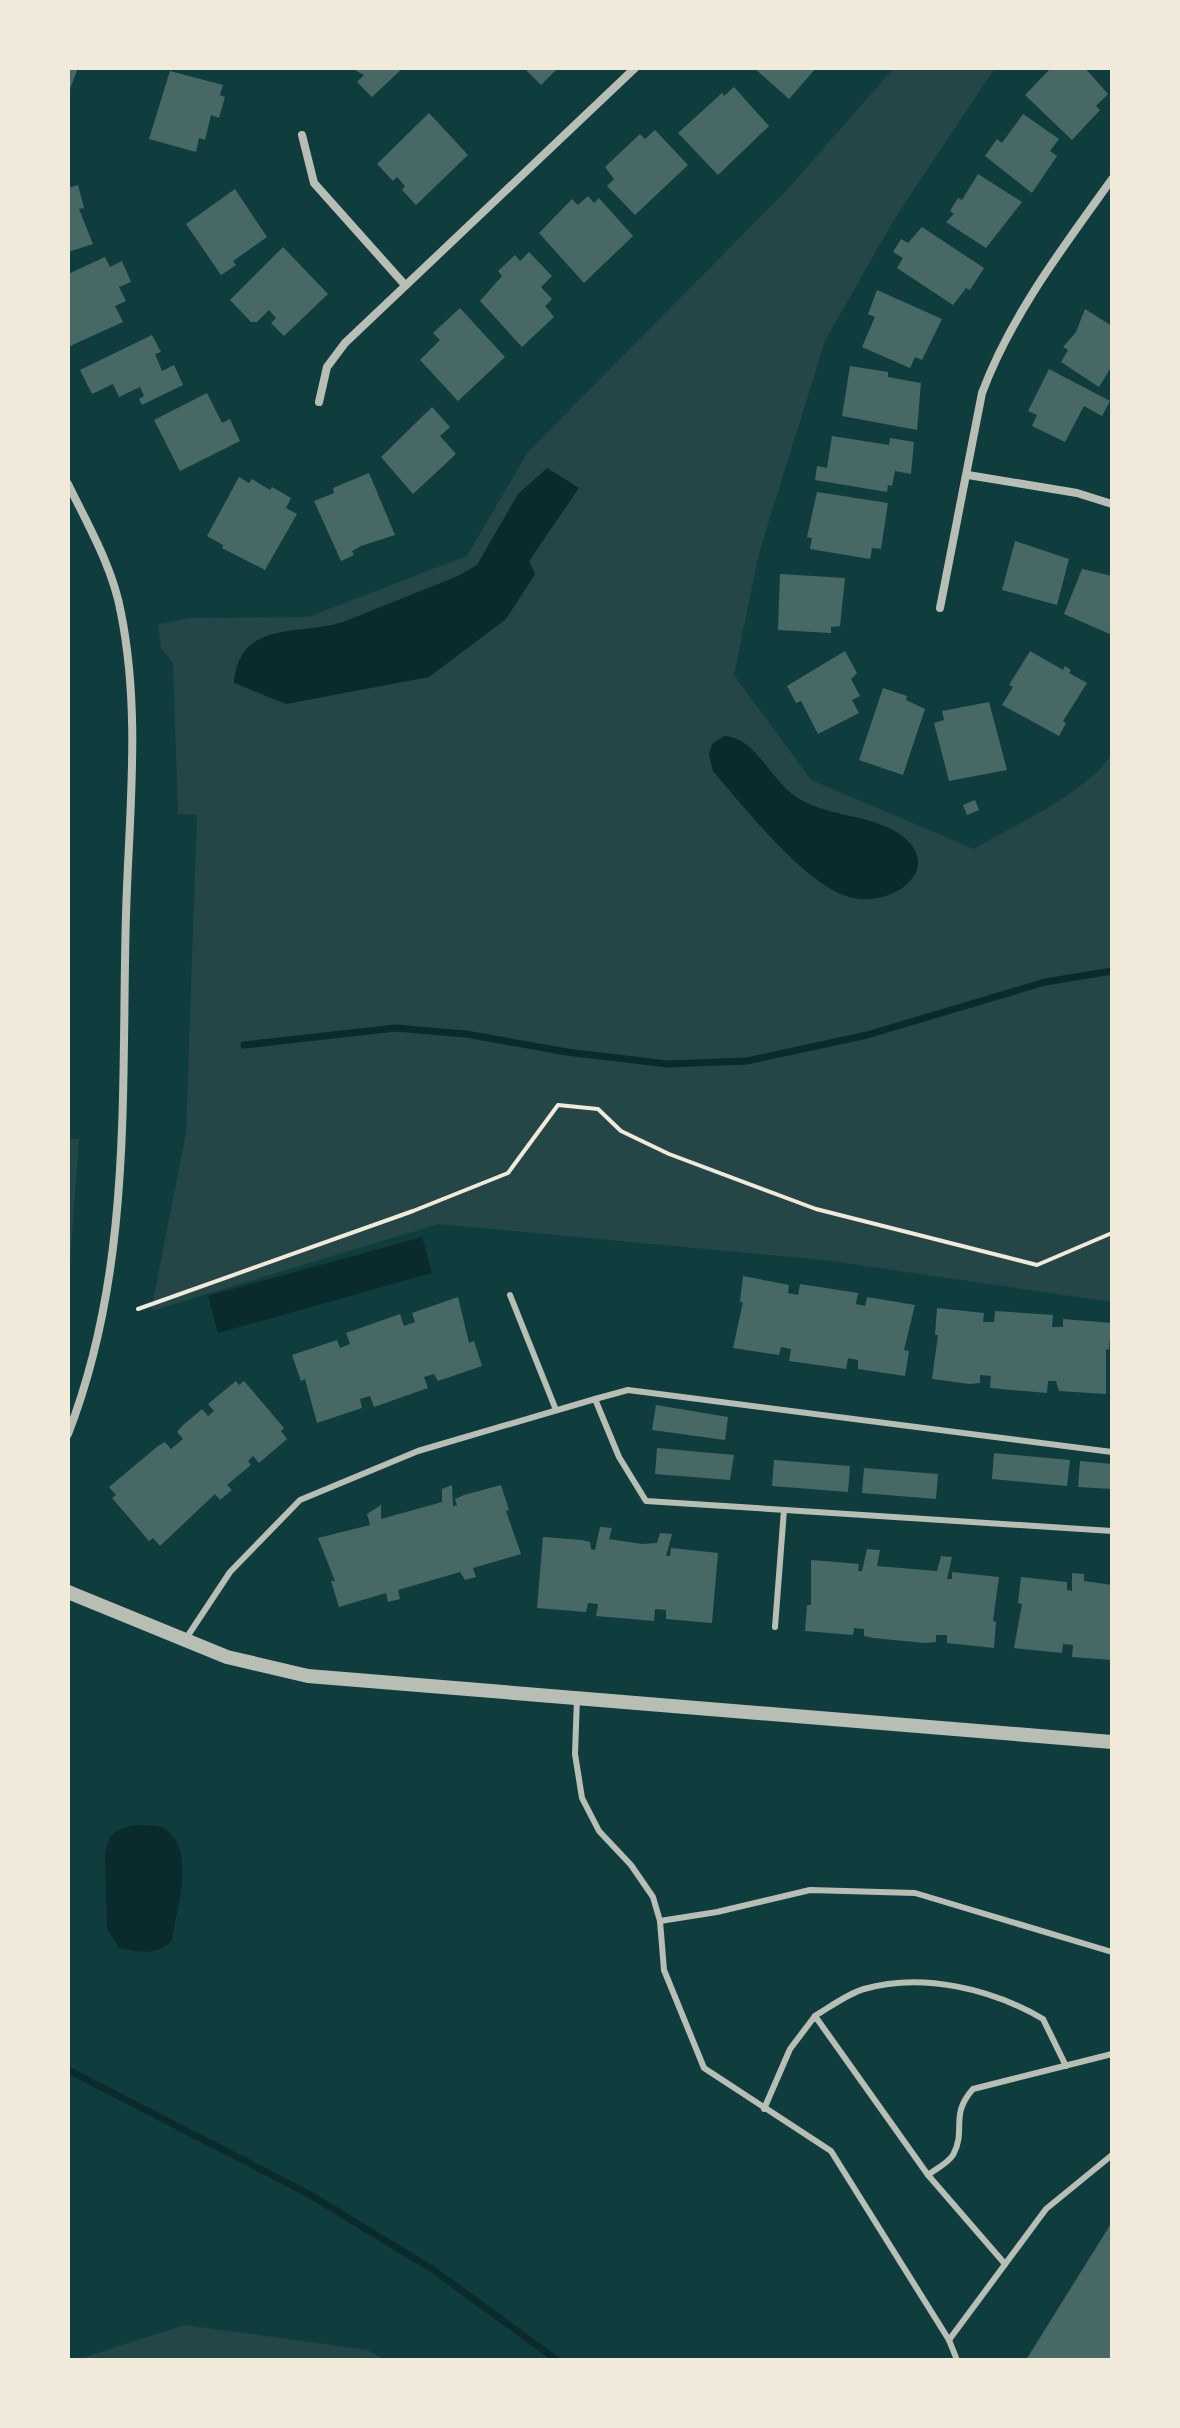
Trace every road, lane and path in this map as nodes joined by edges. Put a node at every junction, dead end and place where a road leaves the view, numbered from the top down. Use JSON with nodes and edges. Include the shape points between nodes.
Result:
{"nodes":[{"id":1,"x":635,"y":68,"type":"edge"},
{"id":2,"x":302,"y":135,"type":"dead end"},
{"id":3,"x":1112,"y":179,"type":"edge"},
{"id":4,"x":405,"y":285,"type":"junction"},
{"id":5,"x":319,"y":402,"type":"dead end"},
{"id":6,"x":968,"y":475,"type":"junction"},
{"id":7,"x":68,"y":484,"type":"edge"},
{"id":8,"x":1112,"y":504,"type":"edge"},
{"id":9,"x":940,"y":608,"type":"dead end"},
{"id":10,"x":1112,"y":1233,"type":"edge"},
{"id":11,"x":510,"y":1295,"type":"dead end"},
{"id":12,"x":138,"y":1309,"type":"dead end"},
{"id":13,"x":595,"y":1399,"type":"junction"},
{"id":14,"x":556,"y":1410,"type":"junction"},
{"id":15,"x":68,"y":1434,"type":"edge"},
{"id":16,"x":1112,"y":1452,"type":"edge"},
{"id":17,"x":784,"y":1510,"type":"junction"},
{"id":18,"x":1112,"y":1531,"type":"edge"},
{"id":19,"x":68,"y":1592,"type":"edge"},
{"id":20,"x":775,"y":1627,"type":"dead end"},
{"id":21,"x":185,"y":1640,"type":"junction"},
{"id":22,"x":577,"y":1698,"type":"junction"},
{"id":23,"x":1112,"y":1742,"type":"edge"},
{"id":24,"x":660,"y":1921,"type":"junction"},
{"id":25,"x":1112,"y":1952,"type":"edge"},
{"id":26,"x":815,"y":2016,"type":"junction"},
{"id":27,"x":1112,"y":2054,"type":"edge"},
{"id":28,"x":1066,"y":2066,"type":"junction"},
{"id":29,"x":764,"y":2109,"type":"junction"},
{"id":30,"x":1112,"y":2155,"type":"edge"},
{"id":31,"x":928,"y":2175,"type":"junction"},
{"id":32,"x":1005,"y":2264,"type":"junction"},
{"id":33,"x":949,"y":2340,"type":"junction"},
{"id":34,"x":957,"y":2360,"type":"edge"}],
"edges":[{"from":1,"to":4,"type":"street"},
{"from":2,"to":4,"type":"street","via":[[319,192]]},
{"from":3,"to":6,"type":"street","via":[[1006,336],[982,393]]},
{"from":4,"to":5,"type":"street","via":[[327,367]]},
{"from":6,"to":8,"type":"street"},
{"from":6,"to":9,"type":"street"},
{"from":7,"to":15,"type":"street","via":[[121,609],[134,701],[119,1214],[91,1375]]},
{"from":10,"to":12,"type":"path","via":[[1037,1265],[816,1209],[669,1154],[621,1131],[598,1109],[558,1105],[508,1173]]},
{"from":11,"to":14,"type":"lane"},
{"from":13,"to":14,"type":"lane"},
{"from":13,"to":16,"type":"lane","via":[[628,1390]]},
{"from":13,"to":17,"type":"lane","via":[[619,1457],[646,1501]]},
{"from":14,"to":21,"type":"lane","via":[[418,1451],[300,1500],[230,1572]]},
{"from":17,"to":18,"type":"lane"},
{"from":17,"to":20,"type":"lane"},
{"from":19,"to":21,"type":"street"},
{"from":21,"to":22,"type":"street","via":[[265,1669],[308,1676]]},
{"from":22,"to":23,"type":"street"},
{"from":22,"to":24,"type":"lane","via":[[575,1754],[582,1798],[599,1831],[643,1881]]},
{"from":24,"to":25,"type":"lane","via":[[810,1890],[915,1893]]},
{"from":24,"to":29,"type":"lane","via":[[664,1970],[704,2068]]},
{"from":26,"to":28,"type":"lane","via":[[860,1990],[890,1983],[950,1986],[1043,2019]]},
{"from":26,"to":29,"type":"lane","via":[[790,2049]]},
{"from":26,"to":31,"type":"lane"},
{"from":27,"to":28,"type":"lane"},
{"from":28,"to":31,"type":"lane","via":[[973,2089],[960,2104],[952,2157]]},
{"from":29,"to":33,"type":"lane","via":[[831,2151]]},
{"from":30,"to":32,"type":"lane","via":[[1046,2209]]},
{"from":31,"to":32,"type":"lane"},
{"from":32,"to":33,"type":"lane"},
{"from":33,"to":34,"type":"lane"}]}
